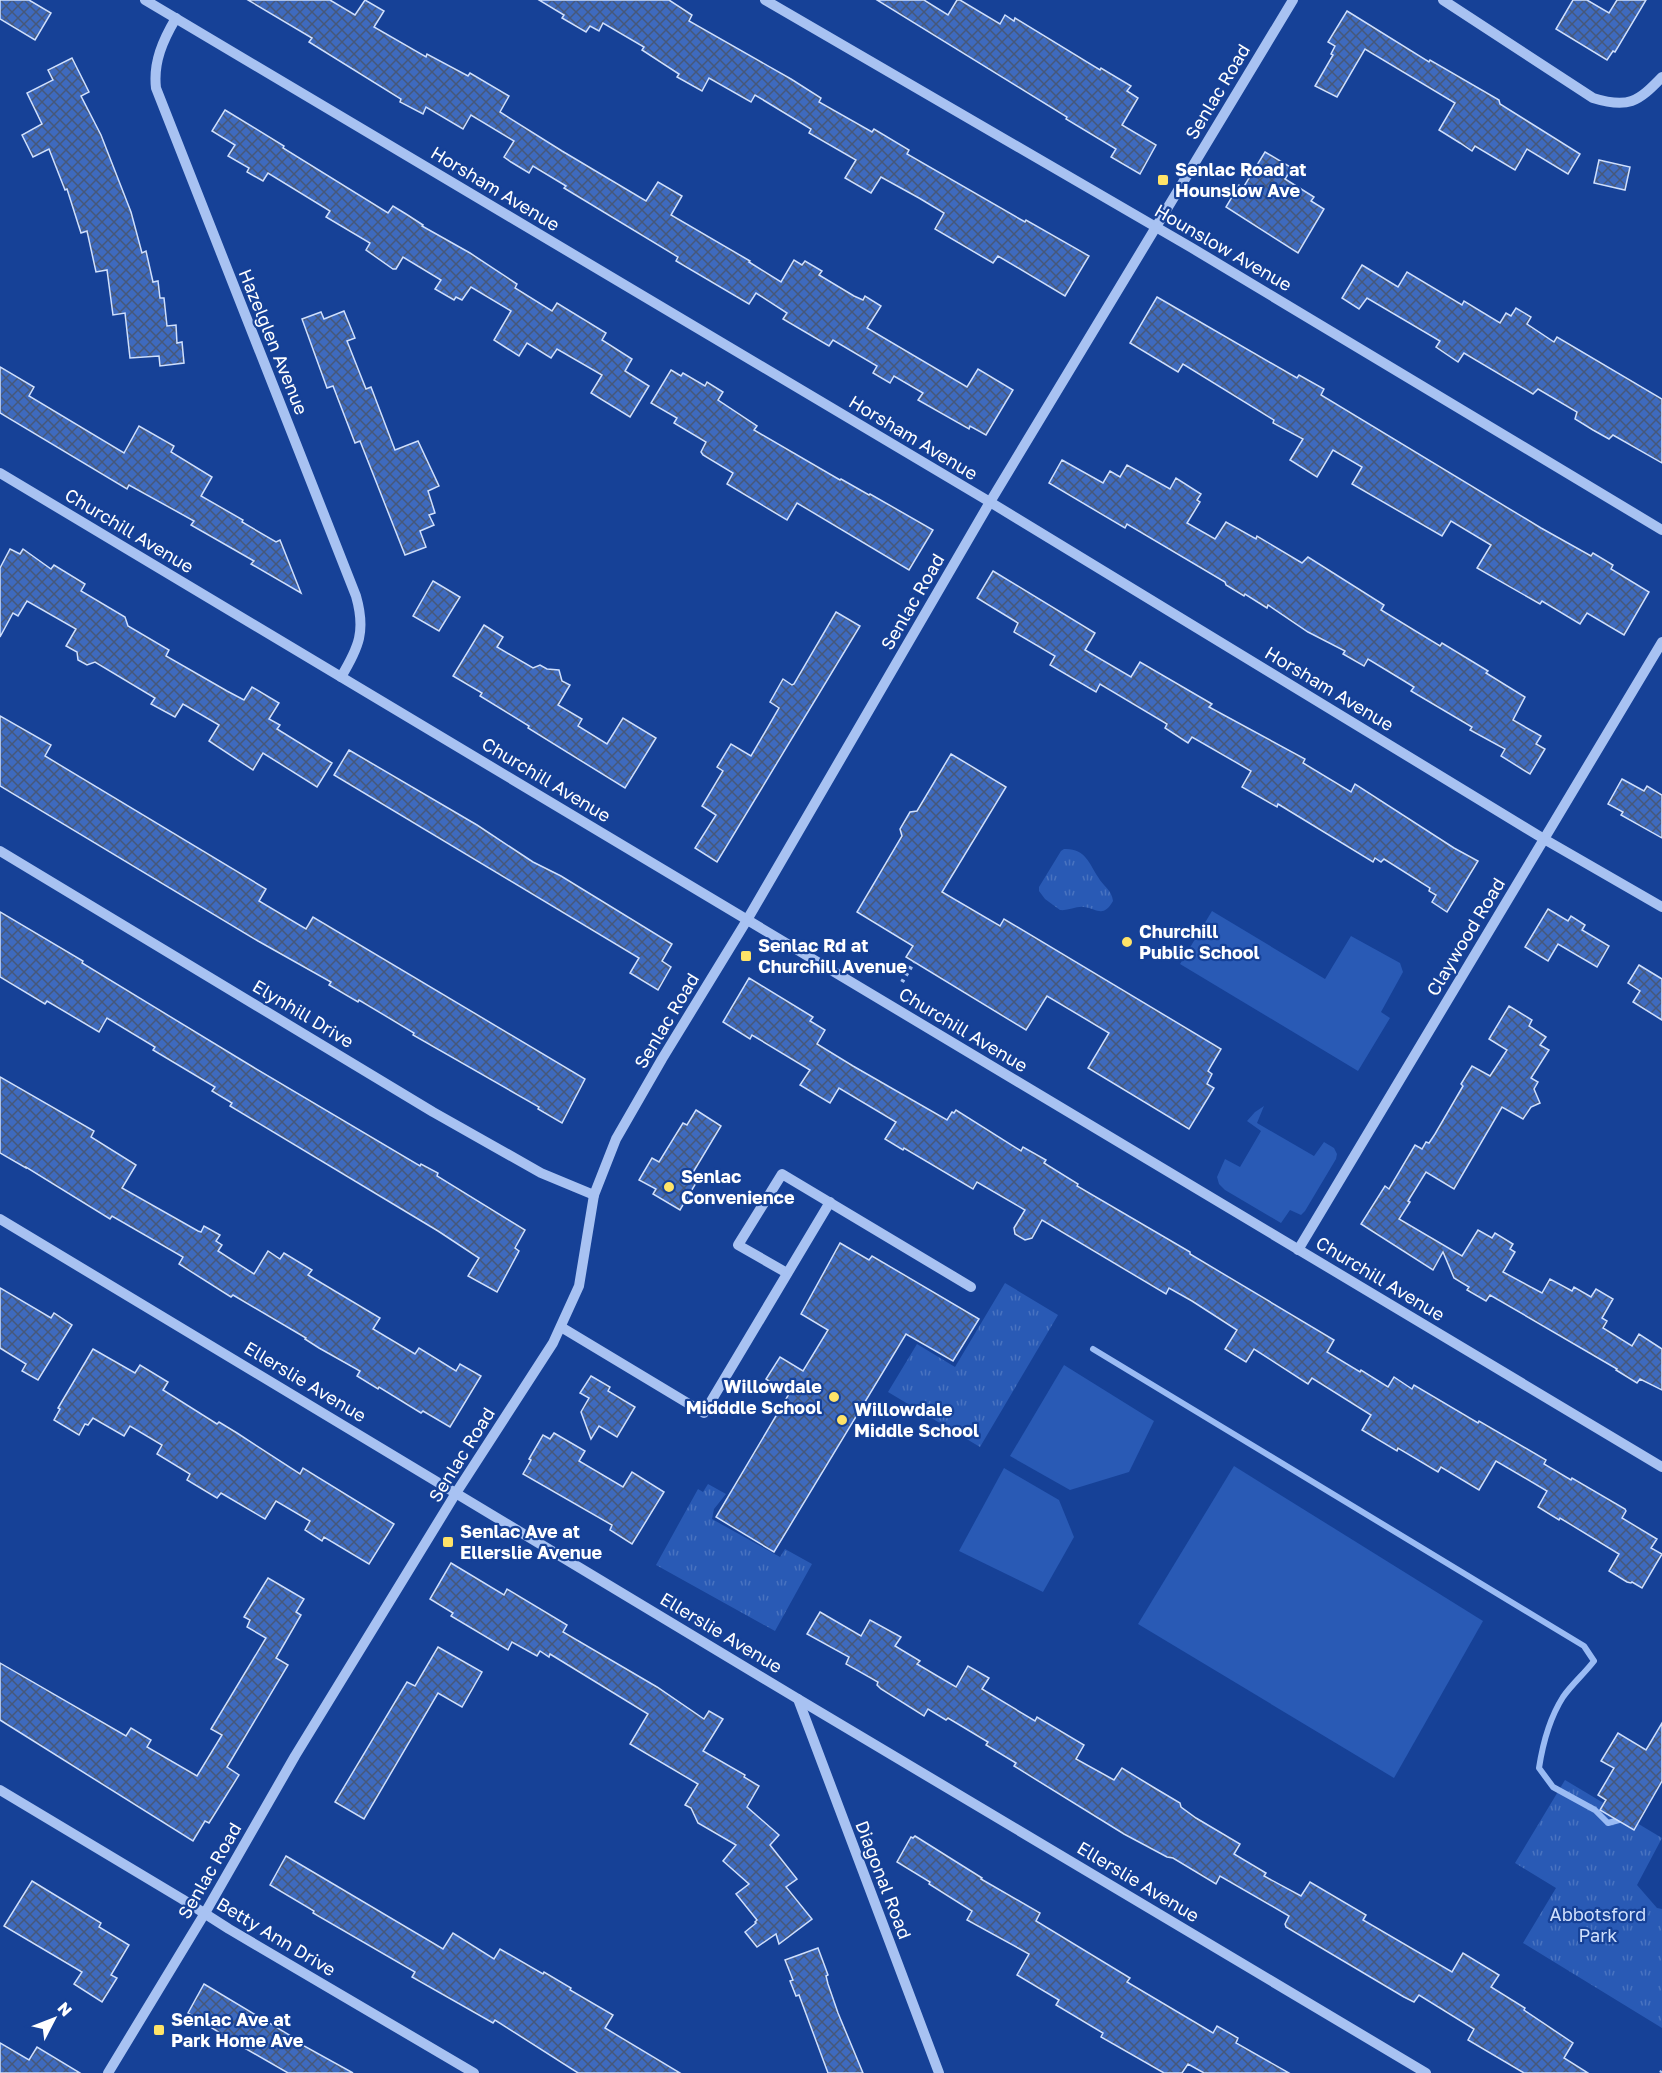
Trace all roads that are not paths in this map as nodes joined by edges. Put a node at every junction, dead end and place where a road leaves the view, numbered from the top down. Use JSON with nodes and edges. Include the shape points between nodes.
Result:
{"nodes":[{"id":1,"x":145,"y":0,"type":"edge"},
{"id":2,"x":765,"y":0,"type":"edge"},
{"id":3,"x":1293,"y":0,"type":"edge"},
{"id":4,"x":1443,"y":0,"type":"edge"},
{"id":5,"x":176,"y":18,"type":"junction"},
{"id":6,"x":1662,"y":77,"type":"edge"},
{"id":7,"x":1155,"y":227,"type":"junction"},
{"id":8,"x":0,"y":473,"type":"edge"},
{"id":9,"x":990,"y":502,"type":"junction"},
{"id":10,"x":1662,"y":530,"type":"edge"},
{"id":11,"x":1662,"y":642,"type":"edge"},
{"id":12,"x":341,"y":677,"type":"junction"},
{"id":13,"x":1544,"y":839,"type":"junction"},
{"id":14,"x":0,"y":851,"type":"edge"},
{"id":15,"x":1662,"y":907,"type":"edge"},
{"id":16,"x":747,"y":921,"type":"junction"},
{"id":17,"x":594,"y":1195,"type":"junction"},
{"id":18,"x":830,"y":1202,"type":"junction"},
{"id":19,"x":0,"y":1219,"type":"edge"},
{"id":20,"x":1298,"y":1250,"type":"junction"},
{"id":21,"x":787,"y":1274,"type":"junction"},
{"id":22,"x":971,"y":1287,"type":"dead end"},
{"id":23,"x":561,"y":1327,"type":"junction"},
{"id":24,"x":1662,"y":1467,"type":"edge"},
{"id":25,"x":456,"y":1493,"type":"junction"},
{"id":26,"x":798,"y":1699,"type":"junction"},
{"id":27,"x":0,"y":1790,"type":"edge"},
{"id":28,"x":205,"y":1913,"type":"junction"},
{"id":29,"x":108,"y":2073,"type":"edge"},
{"id":30,"x":474,"y":2073,"type":"edge"},
{"id":31,"x":939,"y":2073,"type":"edge"},
{"id":32,"x":1426,"y":2073,"type":"edge"}],
"edges":[{"from":1,"to":5,"type":"street","name":"Horsham Avenue"},
{"from":2,"to":7,"type":"street","name":"Hounslow Avenue"},
{"from":3,"to":7,"type":"street","name":"Senlac Road"},
{"from":4,"to":6,"type":"street","via":[[1593,98],[1611,104],[1631,103]]},
{"from":5,"to":9,"type":"street","name":"Horsham Avenue"},
{"from":5,"to":12,"type":"street","name":"Hazelglen Avenue","via":[[160,50],[156,88],[356,596],[361,635]]},
{"from":7,"to":9,"type":"street","name":"Senlac Road"},
{"from":7,"to":10,"type":"street","name":"Hounslow Avenue"},
{"from":8,"to":12,"type":"street","name":"Churchill Avenue"},
{"from":9,"to":13,"type":"street","name":"Horsham Avenue"},
{"from":9,"to":16,"type":"street","name":"Senlac Road"},
{"from":11,"to":13,"type":"street","name":"Claywood Road"},
{"from":12,"to":16,"type":"street","name":"Churchill Avenue"},
{"from":13,"to":15,"type":"street","name":"Horsham Avenue"},
{"from":13,"to":20,"type":"street","name":"Claywood Road"},
{"from":14,"to":17,"type":"street","name":"Elynhill Drive","via":[[433,1112],[541,1173]]},
{"from":16,"to":17,"type":"street","name":"Senlac Road","via":[[616,1139]]},
{"from":16,"to":20,"type":"street","name":"Churchill Avenue"},
{"from":17,"to":23,"type":"street","name":"Senlac Road","via":[[579,1286]]},
{"from":18,"to":21,"type":"street"},
{"from":18,"to":21,"type":"street","via":[[782,1174],[738,1245]]},
{"from":18,"to":22,"type":"street"},
{"from":19,"to":25,"type":"street","name":"Ellerslie Avenue"},
{"from":20,"to":24,"type":"street","name":"Churchill Avenue"},
{"from":21,"to":23,"type":"street","via":[[704,1413]]},
{"from":23,"to":25,"type":"street","name":"Senlac Road"},
{"from":25,"to":26,"type":"street","name":"Ellerslie Avenue"},
{"from":25,"to":28,"type":"street","name":"Senlac Road","via":[[295,1756]]},
{"from":26,"to":31,"type":"street","name":"Diagonal Road"},
{"from":26,"to":32,"type":"street","name":"Ellerslie Avenue"},
{"from":27,"to":28,"type":"street","name":"Betty Ann Drive"},
{"from":28,"to":29,"type":"street","name":"Senlac Road"},
{"from":28,"to":30,"type":"street","name":"Betty Ann Drive"}]}
